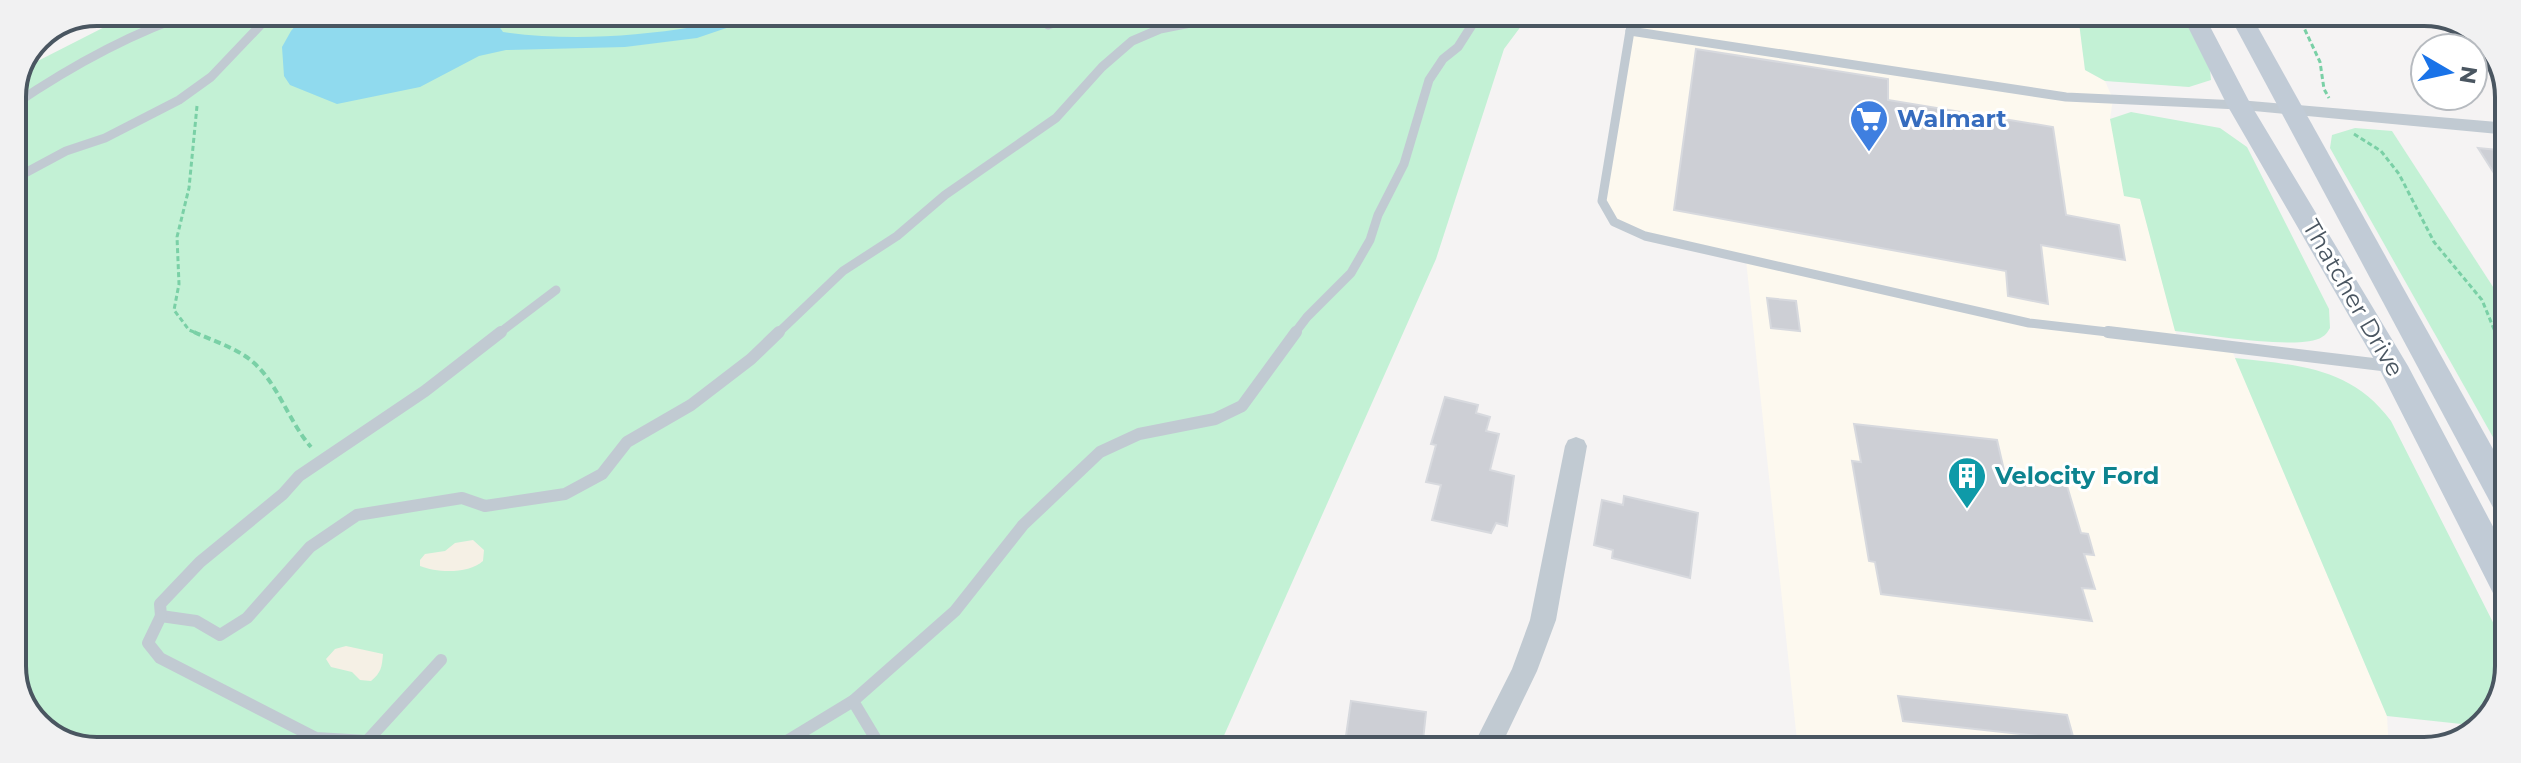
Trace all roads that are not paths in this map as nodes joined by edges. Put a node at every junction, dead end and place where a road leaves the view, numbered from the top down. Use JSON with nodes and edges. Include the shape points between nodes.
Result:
{"nodes":[{"id":1,"x":158,"y":26,"type":"edge"},
{"id":2,"x":259,"y":26,"type":"edge"},
{"id":3,"x":1175,"y":26,"type":"edge"},
{"id":4,"x":1471,"y":26,"type":"edge"},
{"id":5,"x":1631,"y":26,"type":"edge"},
{"id":6,"x":2199,"y":26,"type":"edge"},
{"id":7,"x":2246,"y":26,"type":"edge"},
{"id":8,"x":1630,"y":31,"type":"junction"},
{"id":9,"x":26,"y":97,"type":"edge"},
{"id":10,"x":2239,"y":105,"type":"junction"},
{"id":11,"x":2293,"y":109,"type":"junction"},
{"id":12,"x":2495,"y":128,"type":"edge"},
{"id":13,"x":26,"y":172,"type":"edge"},
{"id":14,"x":556,"y":290,"type":"dead end"},
{"id":15,"x":2393,"y":366,"type":"junction"},
{"id":16,"x":1576,"y":446,"type":"dead end"},
{"id":17,"x":2495,"y":482,"type":"edge"},
{"id":18,"x":2495,"y":564,"type":"edge"},
{"id":19,"x":161,"y":616,"type":"junction"},
{"id":20,"x":441,"y":660,"type":"dead end"},
{"id":21,"x":853,"y":701,"type":"junction"},
{"id":22,"x":309,"y":737,"type":"edge"},
{"id":23,"x":371,"y":737,"type":"edge"},
{"id":24,"x":795,"y":737,"type":"edge"},
{"id":25,"x":875,"y":737,"type":"edge"},
{"id":26,"x":1491,"y":737,"type":"edge"}],
"edges":[{"from":1,"to":9,"type":"lane","via":[[63,72]]},
{"from":2,"to":13,"type":"lane","via":[[197,87],[139,123]]},
{"from":3,"to":19,"type":"lane","via":[[1132,41],[1056,118],[843,271],[751,359],[691,405],[627,442],[602,474],[565,494],[485,506],[462,498],[357,515],[310,547],[247,618],[220,635],[196,621]]},
{"from":4,"to":21,"type":"lane","via":[[1429,80],[1404,164],[1351,273],[1307,317],[1242,406],[1215,419],[1139,434],[1100,452],[1023,525],[955,611]]},
{"from":5,"to":8,"type":"lane"},
{"from":6,"to":10,"type":"main road","name":"Thatcher Drive"},
{"from":7,"to":11,"type":"main road","name":"Thatcher Drive"},
{"from":8,"to":10,"type":"lane","via":[[2066,97]]},
{"from":8,"to":15,"type":"lane","via":[[1602,201],[1614,222],[1645,236],[2029,323]]},
{"from":10,"to":11,"type":"street"},
{"from":10,"to":15,"type":"main road","name":"Thatcher Drive"},
{"from":11,"to":12,"type":"street"},
{"from":11,"to":17,"type":"main road","name":"Thatcher Drive"},
{"from":14,"to":19,"type":"lane","via":[[425,391],[299,476],[200,562],[160,604]]},
{"from":15,"to":18,"type":"main road","name":"Thatcher Drive"},
{"from":16,"to":26,"type":"street","via":[[1543,620]]},
{"from":19,"to":22,"type":"lane","via":[[148,643],[160,658]]},
{"from":20,"to":23,"type":"lane"},
{"from":21,"to":24,"type":"lane"},
{"from":21,"to":25,"type":"lane"}]}
